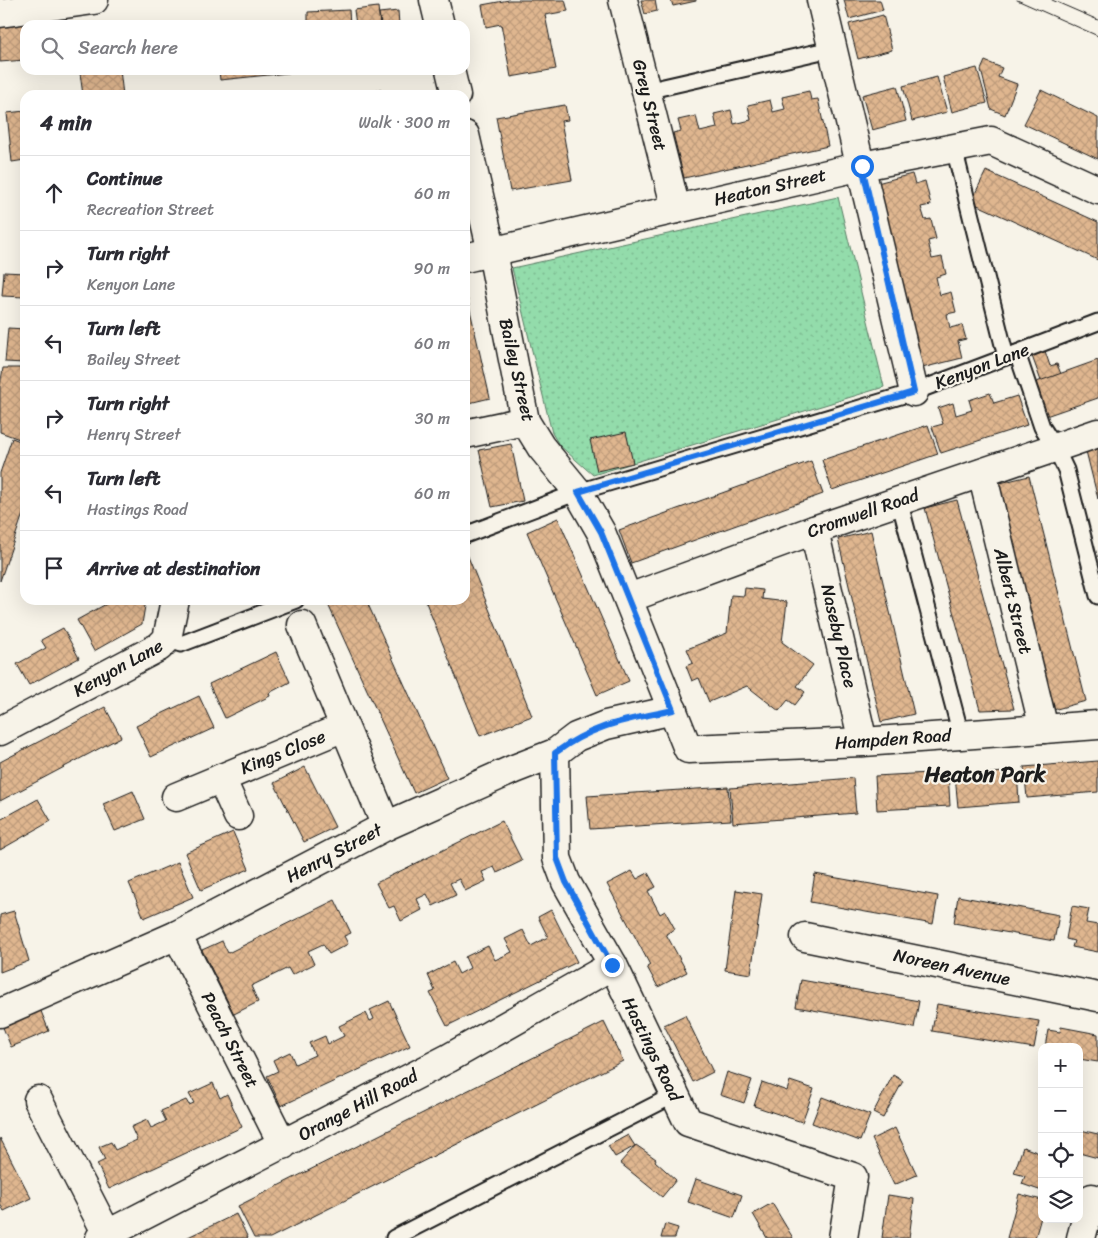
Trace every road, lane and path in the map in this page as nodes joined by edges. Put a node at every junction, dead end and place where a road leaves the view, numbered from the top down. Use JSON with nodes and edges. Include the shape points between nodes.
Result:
{"nodes":[{"id":1,"x":94,"y":0,"type":"edge"},
{"id":2,"x":434,"y":0,"type":"edge"},
{"id":3,"x":623,"y":0,"type":"edge"},
{"id":4,"x":821,"y":0,"type":"edge"},
{"id":5,"x":0,"y":13,"type":"edge"},
{"id":6,"x":439,"y":20,"type":"edge"},
{"id":7,"x":831,"y":49,"type":"junction"},
{"id":8,"x":451,"y":75,"type":"edge"},
{"id":9,"x":455,"y":90,"type":"edge"},
{"id":10,"x":646,"y":91,"type":"junction"},
{"id":11,"x":954,"y":148,"type":"junction"},
{"id":12,"x":470,"y":157,"type":"edge"},
{"id":13,"x":862,"y":166,"type":"junction"},
{"id":14,"x":1098,"y":190,"type":"edge"},
{"id":15,"x":676,"y":209,"type":"junction"},
{"id":16,"x":492,"y":252,"type":"junction"},
{"id":17,"x":470,"y":257,"type":"edge"},
{"id":18,"x":1098,"y":322,"type":"edge"},
{"id":19,"x":1012,"y":355,"type":"junction"},
{"id":20,"x":914,"y":392,"type":"junction"},
{"id":21,"x":525,"y":421,"type":"junction"},
{"id":22,"x":470,"y":433,"type":"edge"},
{"id":23,"x":1098,"y":433,"type":"edge"},
{"id":24,"x":1055,"y":447,"type":"junction"},
{"id":25,"x":982,"y":473,"type":"junction"},
{"id":26,"x":578,"y":492,"type":"junction"},
{"id":27,"x":899,"y":500,"type":"junction"},
{"id":28,"x":814,"y":530,"type":"junction"},
{"id":29,"x":470,"y":533,"type":"edge"},
{"id":30,"x":1098,"y":596,"type":"edge"},
{"id":31,"x":629,"y":598,"type":"junction"},
{"id":32,"x":174,"y":605,"type":"edge"},
{"id":33,"x":299,"y":612,"type":"edge"},
{"id":34,"x":167,"y":640,"type":"junction"},
{"id":35,"x":673,"y":710,"type":"junction"},
{"id":36,"x":1098,"y":725,"type":"edge"},
{"id":37,"x":344,"y":727,"type":"junction"},
{"id":38,"x":1044,"y":729,"type":"junction"},
{"id":39,"x":0,"y":731,"type":"edge"},
{"id":40,"x":961,"y":734,"type":"junction"},
{"id":41,"x":863,"y":742,"type":"junction"},
{"id":42,"x":688,"y":749,"type":"joint"},
{"id":43,"x":555,"y":753,"type":"junction"},
{"id":44,"x":221,"y":778,"type":"junction"},
{"id":45,"x":176,"y":797,"type":"dead end"},
{"id":46,"x":238,"y":816,"type":"dead end"},
{"id":47,"x":386,"y":826,"type":"junction"},
{"id":48,"x":177,"y":935,"type":"junction"},
{"id":49,"x":805,"y":937,"type":"dead end"},
{"id":50,"x":612,"y":965,"type":"junction"},
{"id":51,"x":1098,"y":997,"type":"edge"},
{"id":52,"x":0,"y":1013,"type":"edge"},
{"id":53,"x":674,"y":1095,"type":"junction"},
{"id":54,"x":38,"y":1100,"type":"dead end"},
{"id":55,"x":283,"y":1145,"type":"junction"},
{"id":56,"x":1092,"y":1198,"type":"dead end"},
{"id":57,"x":103,"y":1236,"type":"edge"},
{"id":58,"x":394,"y":1238,"type":"edge"},
{"id":59,"x":843,"y":1238,"type":"edge"},
{"id":60,"x":1081,"y":1238,"type":"edge"}],
"edges":[{"from":1,"to":5,"type":"street"},
{"from":2,"to":6,"type":"street"},
{"from":3,"to":10,"type":"street","name":"Grey Street"},
{"from":4,"to":7,"type":"street"},
{"from":7,"to":10,"type":"lane"},
{"from":7,"to":13,"type":"street"},
{"from":8,"to":9,"type":"street"},
{"from":10,"to":15,"type":"street","name":"Grey Street"},
{"from":11,"to":13,"type":"street","name":"Heaton Street"},
{"from":11,"to":14,"type":"street","name":"Heaton Street","via":[[991,140]]},
{"from":11,"to":19,"type":"lane"},
{"from":12,"to":16,"type":"street","name":"Bailey Street"},
{"from":13,"to":15,"type":"street","name":"Heaton Street"},
{"from":13,"to":20,"type":"street"},
{"from":15,"to":16,"type":"street","name":"Heaton Street"},
{"from":16,"to":17,"type":"street","name":"Heaton Street"},
{"from":16,"to":21,"type":"street","name":"Bailey Street"},
{"from":18,"to":19,"type":"lane","name":"Kenyon Lane"},
{"from":19,"to":20,"type":"lane","name":"Kenyon Lane"},
{"from":19,"to":24,"type":"lane","via":[[1042,427]]},
{"from":20,"to":26,"type":"lane","name":"Kenyon Lane"},
{"from":21,"to":22,"type":"street"},
{"from":21,"to":26,"type":"street","name":"Bailey Street","via":[[541,447]]},
{"from":23,"to":24,"type":"street","name":"Cromwell Road"},
{"from":24,"to":25,"type":"street","name":"Cromwell Road"},
{"from":24,"to":30,"type":"lane","via":[[1066,470]]},
{"from":25,"to":27,"type":"street","name":"Cromwell Road"},
{"from":25,"to":38,"type":"street","name":"Albert Street"},
{"from":26,"to":29,"type":"lane","name":"Kenyon Lane"},
{"from":26,"to":31,"type":"street","name":"Bailey Street","via":[[601,532]]},
{"from":27,"to":28,"type":"street","name":"Cromwell Road"},
{"from":27,"to":40,"type":"lane"},
{"from":28,"to":31,"type":"street","name":"Cromwell Road"},
{"from":28,"to":41,"type":"street","name":"Naseby Place"},
{"from":31,"to":35,"type":"street","name":"Bailey Street"},
{"from":32,"to":34,"type":"street"},
{"from":33,"to":34,"type":"lane","name":"Kenyon Lane","via":[[181,644]]},
{"from":33,"to":37,"type":"street","name":"Kings Close"},
{"from":34,"to":39,"type":"street","name":"Kenyon Lane","via":[[150,653]]},
{"from":35,"to":42,"type":"street","name":"Bailey Street"},
{"from":35,"to":43,"type":"street","name":"Henry Street","via":[[606,725],[576,737]]},
{"from":36,"to":38,"type":"street","name":"Hampden Road"},
{"from":37,"to":44,"type":"street","name":"Kings Close"},
{"from":37,"to":47,"type":"street","name":"Kings Close"},
{"from":38,"to":40,"type":"street","name":"Hampden Road"},
{"from":40,"to":41,"type":"street","name":"Hampden Road"},
{"from":41,"to":42,"type":"street","name":"Hampden Road"},
{"from":43,"to":47,"type":"street","name":"Henry Street"},
{"from":43,"to":50,"type":"street","name":"Hastings Road","via":[[557,858],[566,882]]},
{"from":44,"to":45,"type":"street","name":"Kings Close"},
{"from":44,"to":46,"type":"street","name":"Kings Close"},
{"from":47,"to":48,"type":"street","name":"Henry Street"},
{"from":48,"to":52,"type":"street","name":"Henry Street"},
{"from":48,"to":55,"type":"street","name":"Peach Street"},
{"from":49,"to":51,"type":"street","name":"Noreen Avenue"},
{"from":50,"to":53,"type":"street","name":"Hastings Road"},
{"from":50,"to":55,"type":"street","name":"Orange Hill Road","via":[[449,1058]]},
{"from":53,"to":58,"type":"lane"},
{"from":53,"to":59,"type":"street","name":"Hastings Road","via":[[688,1122],[853,1176]]},
{"from":54,"to":57,"type":"street"},
{"from":55,"to":57,"type":"street","name":"Orange Hill Road"},
{"from":56,"to":60,"type":"street"}]}
